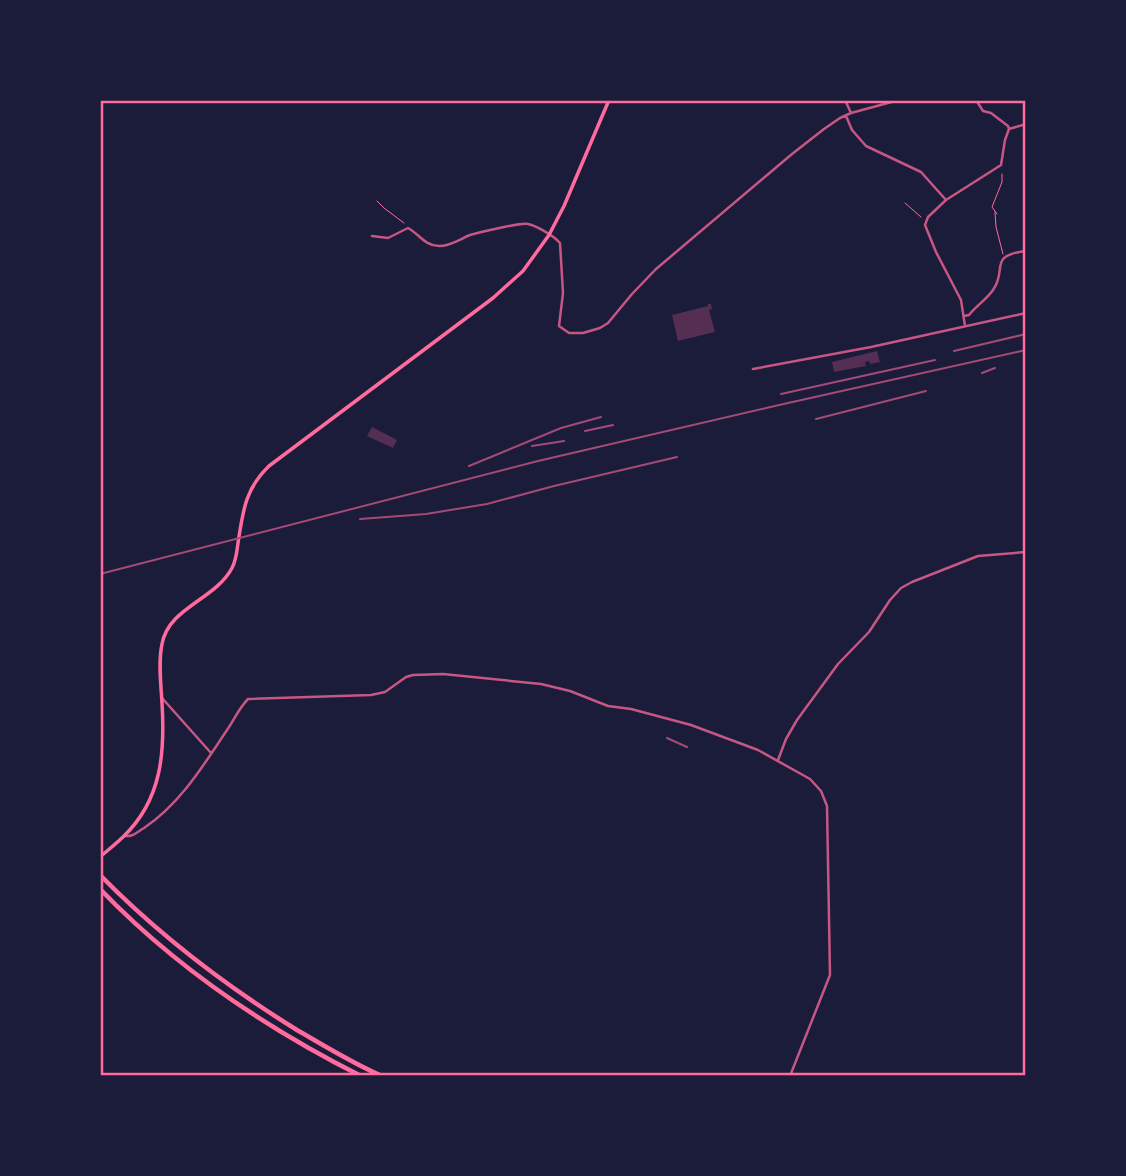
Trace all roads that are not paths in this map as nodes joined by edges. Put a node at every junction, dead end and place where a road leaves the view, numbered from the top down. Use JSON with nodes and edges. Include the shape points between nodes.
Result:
{"nodes":[{"id":1,"x":609,"y":100,"type":"edge"},
{"id":2,"x":845,"y":100,"type":"edge"},
{"id":3,"x":900,"y":100,"type":"edge"},
{"id":4,"x":976,"y":100,"type":"edge"},
{"id":5,"x":851,"y":113,"type":"junction"},
{"id":6,"x":846,"y":116,"type":"junction"},
{"id":7,"x":1026,"y":124,"type":"edge"},
{"id":8,"x":1009,"y":129,"type":"junction"},
{"id":9,"x":946,"y":201,"type":"junction"},
{"id":10,"x":550,"y":234,"type":"junction"},
{"id":11,"x":372,"y":236,"type":"dead end"},
{"id":12,"x":1026,"y":251,"type":"edge"},
{"id":13,"x":1026,"y":313,"type":"edge"},
{"id":14,"x":964,"y":317,"type":"junction"},
{"id":15,"x":965,"y":326,"type":"junction"},
{"id":16,"x":753,"y":369,"type":"dead end"},
{"id":17,"x":1026,"y":552,"type":"edge"},
{"id":18,"x":162,"y":698,"type":"junction"},
{"id":19,"x":211,"y":753,"type":"junction"},
{"id":20,"x":778,"y":760,"type":"junction"},
{"id":21,"x":125,"y":836,"type":"junction"},
{"id":22,"x":100,"y":857,"type":"edge"},
{"id":23,"x":100,"y":875,"type":"edge"},
{"id":24,"x":100,"y":889,"type":"edge"},
{"id":25,"x":361,"y":1076,"type":"edge"},
{"id":26,"x":382,"y":1076,"type":"edge"},
{"id":27,"x":790,"y":1076,"type":"edge"}],
"edges":[{"from":1,"to":10,"type":"main road"},
{"from":2,"to":5,"type":"street"},
{"from":3,"to":5,"type":"street"},
{"from":4,"to":8,"type":"street","via":[[983,111]]},
{"from":5,"to":6,"type":"street"},
{"from":6,"to":9,"type":"street","via":[[866,146],[921,172]]},
{"from":6,"to":10,"type":"street","via":[[792,154],[656,269],[608,323],[593,331],[569,333],[559,326],[561,254],[559,241]]},
{"from":7,"to":8,"type":"street"},
{"from":8,"to":9,"type":"street","via":[[1001,165]]},
{"from":9,"to":14,"type":"street","via":[[925,225],[961,300]]},
{"from":10,"to":11,"type":"street","via":[[523,223],[441,246],[426,243],[408,228],[388,238]]},
{"from":10,"to":18,"type":"main road","via":[[506,288],[259,477],[246,503],[233,567],[167,629],[160,657]]},
{"from":12,"to":14,"type":"street","via":[[1004,258],[993,290]]},
{"from":13,"to":15,"type":"street"},
{"from":14,"to":15,"type":"street"},
{"from":15,"to":16,"type":"street"},
{"from":17,"to":20,"type":"street","via":[[978,556],[901,588],[797,720]]},
{"from":18,"to":19,"type":"street"},
{"from":18,"to":21,"type":"main road","via":[[160,769],[143,812]]},
{"from":19,"to":20,"type":"street","via":[[248,699],[371,695],[412,675],[443,674],[570,691],[608,706],[701,728]]},
{"from":19,"to":21,"type":"street","via":[[163,815]]},
{"from":20,"to":27,"type":"street","via":[[818,786],[828,823],[830,975]]},
{"from":21,"to":22,"type":"main road"},
{"from":23,"to":26,"type":"highway","via":[[180,948],[244,996]]},
{"from":24,"to":25,"type":"highway","via":[[213,986]]}]}
